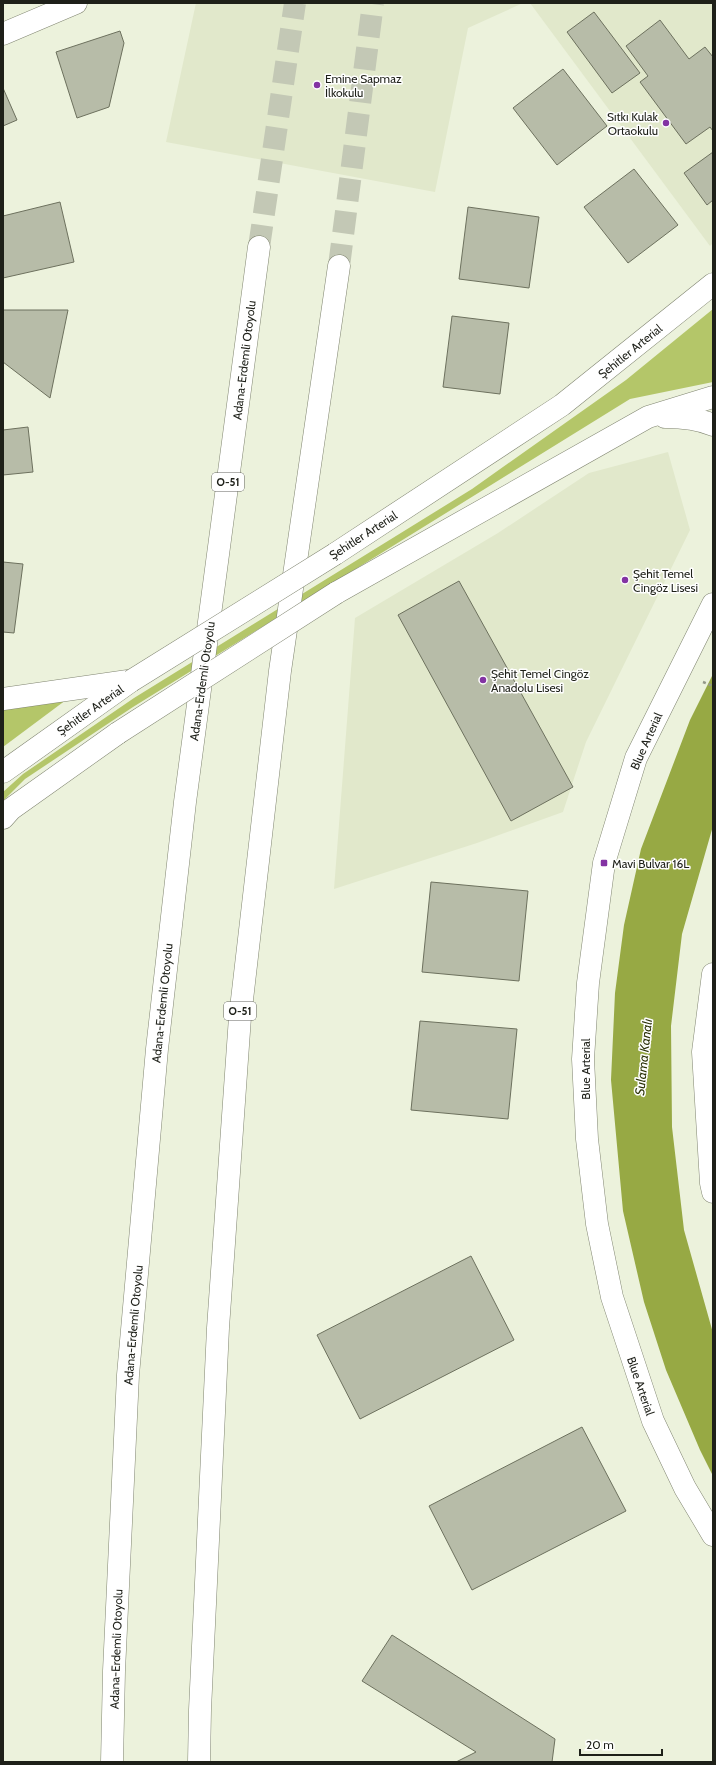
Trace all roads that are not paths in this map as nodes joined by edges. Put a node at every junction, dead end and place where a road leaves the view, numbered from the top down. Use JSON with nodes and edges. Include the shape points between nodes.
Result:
{"nodes":[{"id":1,"x":75,"y":3,"type":"edge"},
{"id":2,"x":3,"y":34,"type":"edge"},
{"id":3,"x":259,"y":247,"type":"tunnel mouth"},
{"id":4,"x":339,"y":266,"type":"tunnel mouth"},
{"id":5,"x":713,"y":284,"type":"edge"},
{"id":6,"x":713,"y":397,"type":"edge"},
{"id":7,"x":648,"y":417,"type":"junction"},
{"id":8,"x":713,"y":425,"type":"edge"},
{"id":9,"x":713,"y":604,"type":"edge"},
{"id":10,"x":131,"y":681,"type":"junction"},
{"id":11,"x":3,"y":699,"type":"edge"},
{"id":12,"x":3,"y":772,"type":"edge"},
{"id":13,"x":3,"y":818,"type":"edge"},
{"id":14,"x":713,"y":974,"type":"edge"},
{"id":15,"x":713,"y":1192,"type":"edge"},
{"id":16,"x":713,"y":1535,"type":"edge"},
{"id":17,"x":112,"y":1762,"type":"edge"},
{"id":18,"x":200,"y":1762,"type":"edge"}],
"edges":[{"from":1,"to":2,"type":"main road"},
{"from":3,"to":17,"type":"main road","name":"Adana-Erdemli Otoyolu","number":"O-51","via":[[185,802],[157,1049],[128,1375]]},
{"from":4,"to":18,"type":"main road","number":"O-51","via":[[280,671],[240,1017],[218,1328],[200,1710]]},
{"from":5,"to":10,"type":"main road","name":"Şehitler Arterial","bridge":true,"via":[[562,405],[335,554]]},
{"from":6,"to":7,"type":"main road"},
{"from":7,"to":8,"type":"main road","via":[[682,417]]},
{"from":7,"to":13,"type":"main road","bridge":true,"via":[[336,593],[118,733],[11,809]]},
{"from":9,"to":16,"type":"main road","name":"Blue Arterial","via":[[636,758],[604,863],[588,983],[583,1059],[588,1146],[597,1224],[612,1297],[653,1421],[685,1488]]},
{"from":10,"to":11,"type":"main road"},
{"from":10,"to":12,"type":"main road","name":"Şehitler Arterial"},
{"from":14,"to":15,"type":"main road","via":[[703,1052]]}]}
